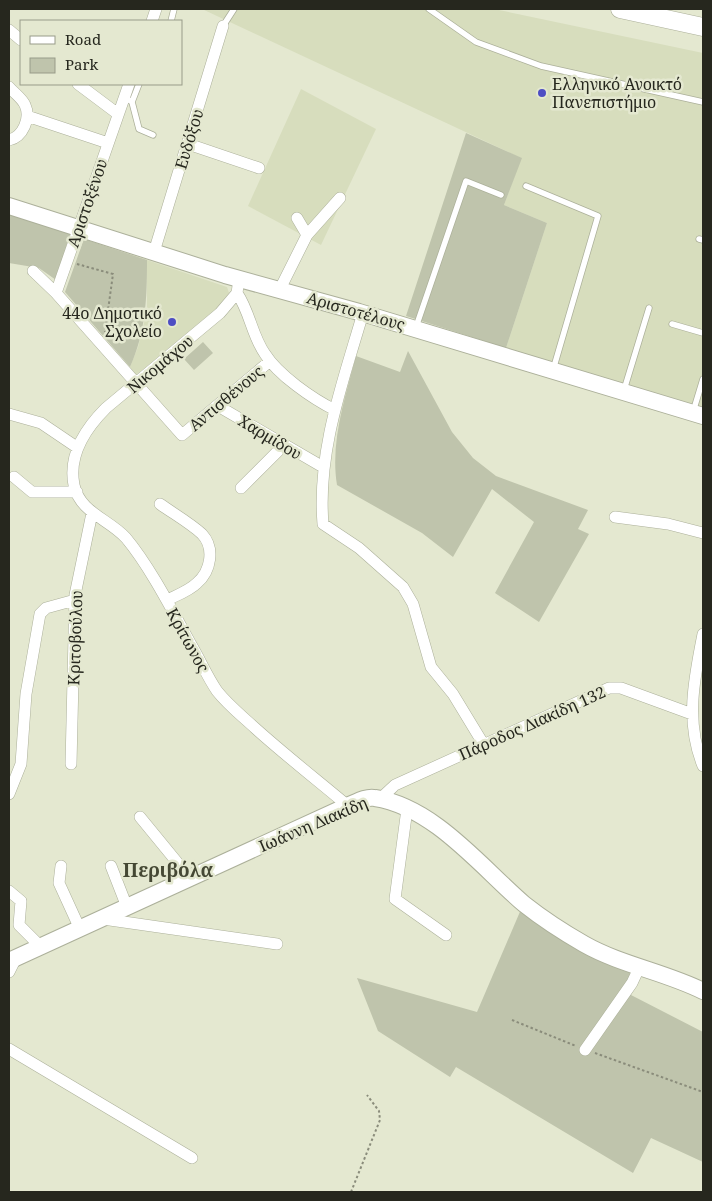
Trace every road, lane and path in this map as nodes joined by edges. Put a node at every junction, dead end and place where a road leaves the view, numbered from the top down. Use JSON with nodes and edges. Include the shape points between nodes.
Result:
{"nodes":[{"id":1,"x":234,"y":9,"type":"edge"},
{"id":2,"x":429,"y":9,"type":"edge"},
{"id":3,"x":620,"y":9,"type":"edge"},
{"id":4,"x":223,"y":26,"type":"joint"},
{"id":5,"x":703,"y":27,"type":"edge"},
{"id":6,"x":79,"y":85,"type":"edge"},
{"id":7,"x":129,"y":85,"type":"edge"},
{"id":8,"x":139,"y":85,"type":"edge"},
{"id":9,"x":9,"y":87,"type":"edge"},
{"id":10,"x":128,"y":100,"type":"junction"},
{"id":11,"x":703,"y":102,"type":"edge"},
{"id":12,"x":118,"y":114,"type":"junction"},
{"id":13,"x":27,"y":116,"type":"junction"},
{"id":14,"x":153,"y":135,"type":"dead end"},
{"id":15,"x":9,"y":140,"type":"edge"},
{"id":16,"x":108,"y":143,"type":"junction"},
{"id":17,"x":188,"y":144,"type":"junction"},
{"id":18,"x":259,"y":168,"type":"dead end"},
{"id":19,"x":526,"y":186,"type":"dead end"},
{"id":20,"x":501,"y":195,"type":"dead end"},
{"id":21,"x":340,"y":198,"type":"dead end"},
{"id":22,"x":9,"y":206,"type":"edge"},
{"id":23,"x":297,"y":218,"type":"dead end"},
{"id":24,"x":79,"y":228,"type":"junction"},
{"id":25,"x":307,"y":235,"type":"junction"},
{"id":26,"x":154,"y":252,"type":"junction"},
{"id":27,"x":67,"y":261,"type":"junction"},
{"id":28,"x":32,"y":271,"type":"dead end"},
{"id":29,"x":238,"y":286,"type":"junction"},
{"id":30,"x":280,"y":289,"type":"junction"},
{"id":31,"x":56,"y":292,"type":"junction"},
{"id":32,"x":649,"y":308,"type":"dead end"},
{"id":33,"x":364,"y":313,"type":"junction"},
{"id":34,"x":672,"y":324,"type":"dead end"},
{"id":35,"x":415,"y":329,"type":"junction"},
{"id":36,"x":703,"y":333,"type":"edge"},
{"id":37,"x":102,"y":347,"type":"junction"},
{"id":38,"x":270,"y":361,"type":"junction"},
{"id":39,"x":553,"y":372,"type":"junction"},
{"id":40,"x":703,"y":378,"type":"edge"},
{"id":41,"x":136,"y":384,"type":"junction"},
{"id":42,"x":623,"y":392,"type":"junction"},
{"id":43,"x":218,"y":406,"type":"junction"},
{"id":44,"x":335,"y":410,"type":"junction"},
{"id":45,"x":9,"y":414,"type":"edge"},
{"id":46,"x":698,"y":415,"type":"edge"},
{"id":47,"x":284,"y":445,"type":"junction"},
{"id":48,"x":78,"y":448,"type":"junction"},
{"id":49,"x":323,"y":468,"type":"junction"},
{"id":50,"x":14,"y":476,"type":"dead end"},
{"id":51,"x":241,"y":488,"type":"dead end"},
{"id":52,"x":76,"y":492,"type":"junction"},
{"id":53,"x":160,"y":504,"type":"dead end"},
{"id":54,"x":92,"y":513,"type":"junction"},
{"id":55,"x":615,"y":517,"type":"dead end"},
{"id":56,"x":703,"y":533,"type":"edge"},
{"id":57,"x":75,"y":600,"type":"junction"},
{"id":58,"x":167,"y":600,"type":"junction"},
{"id":59,"x":703,"y":634,"type":"edge"},
{"id":60,"x":692,"y":714,"type":"junction"},
{"id":61,"x":484,"y":745,"type":"junction"},
{"id":62,"x":71,"y":764,"type":"dead end"},
{"id":63,"x":703,"y":766,"type":"edge"},
{"id":64,"x":9,"y":794,"type":"edge"},
{"id":65,"x":380,"y":799,"type":"junction"},
{"id":66,"x":348,"y":806,"type":"junction"},
{"id":67,"x":407,"y":809,"type":"junction"},
{"id":68,"x":140,"y":817,"type":"dead end"},
{"id":69,"x":62,"y":866,"type":"dead end"},
{"id":70,"x":111,"y":866,"type":"dead end"},
{"id":71,"x":190,"y":878,"type":"junction"},
{"id":72,"x":9,"y":891,"type":"edge"},
{"id":73,"x":127,"y":907,"type":"junction"},
{"id":74,"x":102,"y":918,"type":"junction"},
{"id":75,"x":80,"y":929,"type":"junction"},
{"id":76,"x":446,"y":935,"type":"dead end"},
{"id":77,"x":277,"y":944,"type":"dead end"},
{"id":78,"x":41,"y":947,"type":"junction"},
{"id":79,"x":11,"y":964,"type":"edge"},
{"id":80,"x":639,"y":968,"type":"junction"},
{"id":81,"x":703,"y":991,"type":"edge"},
{"id":82,"x":512,"y":1020,"type":"dead end"},
{"id":83,"x":9,"y":1049,"type":"edge"},
{"id":84,"x":585,"y":1050,"type":"junction"},
{"id":85,"x":703,"y":1092,"type":"edge"},
{"id":86,"x":367,"y":1095,"type":"dead end"},
{"id":87,"x":192,"y":1158,"type":"dead end"},
{"id":88,"x":351,"y":1192,"type":"edge"}],
"edges":[{"from":1,"to":4,"type":"lane"},
{"from":2,"to":11,"type":"lane","via":[[476,42],[541,66]]},
{"from":3,"to":5,"type":"main road"},
{"from":4,"to":17,"type":"street","name":"Ευδόξου"},
{"from":6,"to":12,"type":"street"},
{"from":7,"to":10,"type":"street","name":"Αριστοξένου"},
{"from":8,"to":10,"type":"lane"},
{"from":9,"to":13,"type":"street","via":[[23,101]]},
{"from":10,"to":12,"type":"street","name":"Αριστοξένου"},
{"from":10,"to":14,"type":"lane","via":[[139,129]]},
{"from":12,"to":16,"type":"street","name":"Αριστοξένου"},
{"from":13,"to":15,"type":"street","via":[[21,132]]},
{"from":13,"to":16,"type":"street"},
{"from":16,"to":24,"type":"street","name":"Αριστοξένου"},
{"from":17,"to":18,"type":"street"},
{"from":17,"to":26,"type":"street","name":"Ευδόξου"},
{"from":19,"to":39,"type":"lane","via":[[598,216]]},
{"from":20,"to":35,"type":"lane","via":[[466,181]]},
{"from":21,"to":25,"type":"street"},
{"from":22,"to":24,"type":"street","name":"Αριστοτέλους"},
{"from":23,"to":25,"type":"street"},
{"from":24,"to":26,"type":"street","name":"Αριστοτέλους"},
{"from":24,"to":27,"type":"street","name":"Αριστοξένου"},
{"from":25,"to":30,"type":"street"},
{"from":26,"to":29,"type":"street","name":"Αριστοτέλους"},
{"from":27,"to":31,"type":"street","name":"Αριστοξένου"},
{"from":27,"to":37,"type":"path","via":[[113,274]]},
{"from":28,"to":31,"type":"street"},
{"from":29,"to":30,"type":"street","name":"Αριστοτέλους"},
{"from":29,"to":38,"type":"street","via":[[264,354]]},
{"from":29,"to":41,"type":"street","name":"Νικομάχου","via":[[209,323]]},
{"from":30,"to":33,"type":"street","name":"Αριστοτέλους"},
{"from":31,"to":37,"type":"street"},
{"from":32,"to":42,"type":"lane"},
{"from":33,"to":35,"type":"street","name":"Αριστοτέλους"},
{"from":33,"to":44,"type":"street"},
{"from":34,"to":36,"type":"lane"},
{"from":35,"to":39,"type":"street","name":"Αριστοτέλους"},
{"from":37,"to":41,"type":"street"},
{"from":38,"to":43,"type":"street","name":"Αντισθένους"},
{"from":38,"to":44,"type":"street"},
{"from":39,"to":42,"type":"street","name":"Αριστοτέλους"},
{"from":40,"to":46,"type":"lane"},
{"from":41,"to":43,"type":"street","name":"Αντισθένους","via":[[182,436]]},
{"from":41,"to":48,"type":"street","name":"Νικομάχου","via":[[97,417]]},
{"from":42,"to":46,"type":"street","name":"Αριστοτέλους"},
{"from":43,"to":47,"type":"street","name":"Χαρμίδου"},
{"from":44,"to":49,"type":"street"},
{"from":45,"to":48,"type":"street","via":[[41,423]]},
{"from":47,"to":49,"type":"street","name":"Χαρμίδου"},
{"from":47,"to":51,"type":"street"},
{"from":48,"to":52,"type":"street","via":[[73,472]]},
{"from":49,"to":61,"type":"street","via":[[323,524],[382,566],[408,594],[431,666],[453,694]]},
{"from":50,"to":52,"type":"street","via":[[32,492]]},
{"from":52,"to":54,"type":"street","name":"Κρίτωνος"},
{"from":53,"to":58,"type":"street","via":[[203,535],[210,552],[210,561],[201,579]]},
{"from":54,"to":57,"type":"street","name":"Κριτοβούλου"},
{"from":54,"to":58,"type":"street","name":"Κρίτωνος","via":[[125,537]]},
{"from":55,"to":56,"type":"street","via":[[668,524]]},
{"from":57,"to":62,"type":"street","name":"Κριτοβούλου"},
{"from":57,"to":64,"type":"street","via":[[46,608],[40,614],[26,694],[22,764]]},
{"from":58,"to":66,"type":"street","name":"Κρίτωνος","via":[[223,697]]},
{"from":59,"to":60,"type":"street","via":[[693,684]]},
{"from":60,"to":61,"type":"street","name":"Πάροδος Διακίδη 132","via":[[622,688],[609,688]]},
{"from":60,"to":63,"type":"street"},
{"from":61,"to":65,"type":"street","name":"Πάροδος Διακίδη 132","via":[[395,785]]},
{"from":65,"to":66,"type":"street","name":"Ιωάννη Διακίδη","via":[[366,798]]},
{"from":65,"to":67,"type":"street","name":"Ιωάννη Διακίδη"},
{"from":66,"to":71,"type":"street","name":"Ιωάννη Διακίδη"},
{"from":67,"to":76,"type":"street","via":[[395,899]]},
{"from":67,"to":80,"type":"street","name":"Ιωάννη Διακίδη","via":[[438,826],[549,923],[594,949]]},
{"from":68,"to":71,"type":"street"},
{"from":69,"to":75,"type":"street","via":[[59,884]]},
{"from":70,"to":73,"type":"street"},
{"from":71,"to":73,"type":"street","name":"Ιωάννη Διακίδη"},
{"from":72,"to":78,"type":"street","via":[[21,901],[19,925]]},
{"from":73,"to":74,"type":"street","name":"Ιωάννη Διακίδη"},
{"from":74,"to":75,"type":"street","name":"Ιωάννη Διακίδη"},
{"from":74,"to":77,"type":"street"},
{"from":75,"to":78,"type":"street","name":"Ιωάννη Διακίδη"},
{"from":78,"to":79,"type":"street","name":"Ιωάννη Διακίδη"},
{"from":80,"to":81,"type":"street","name":"Ιωάννη Διακίδη"},
{"from":80,"to":84,"type":"street"},
{"from":82,"to":84,"type":"path"},
{"from":83,"to":87,"type":"street"},
{"from":84,"to":85,"type":"path"},
{"from":86,"to":88,"type":"path","via":[[379,1110],[380,1120]]}]}
